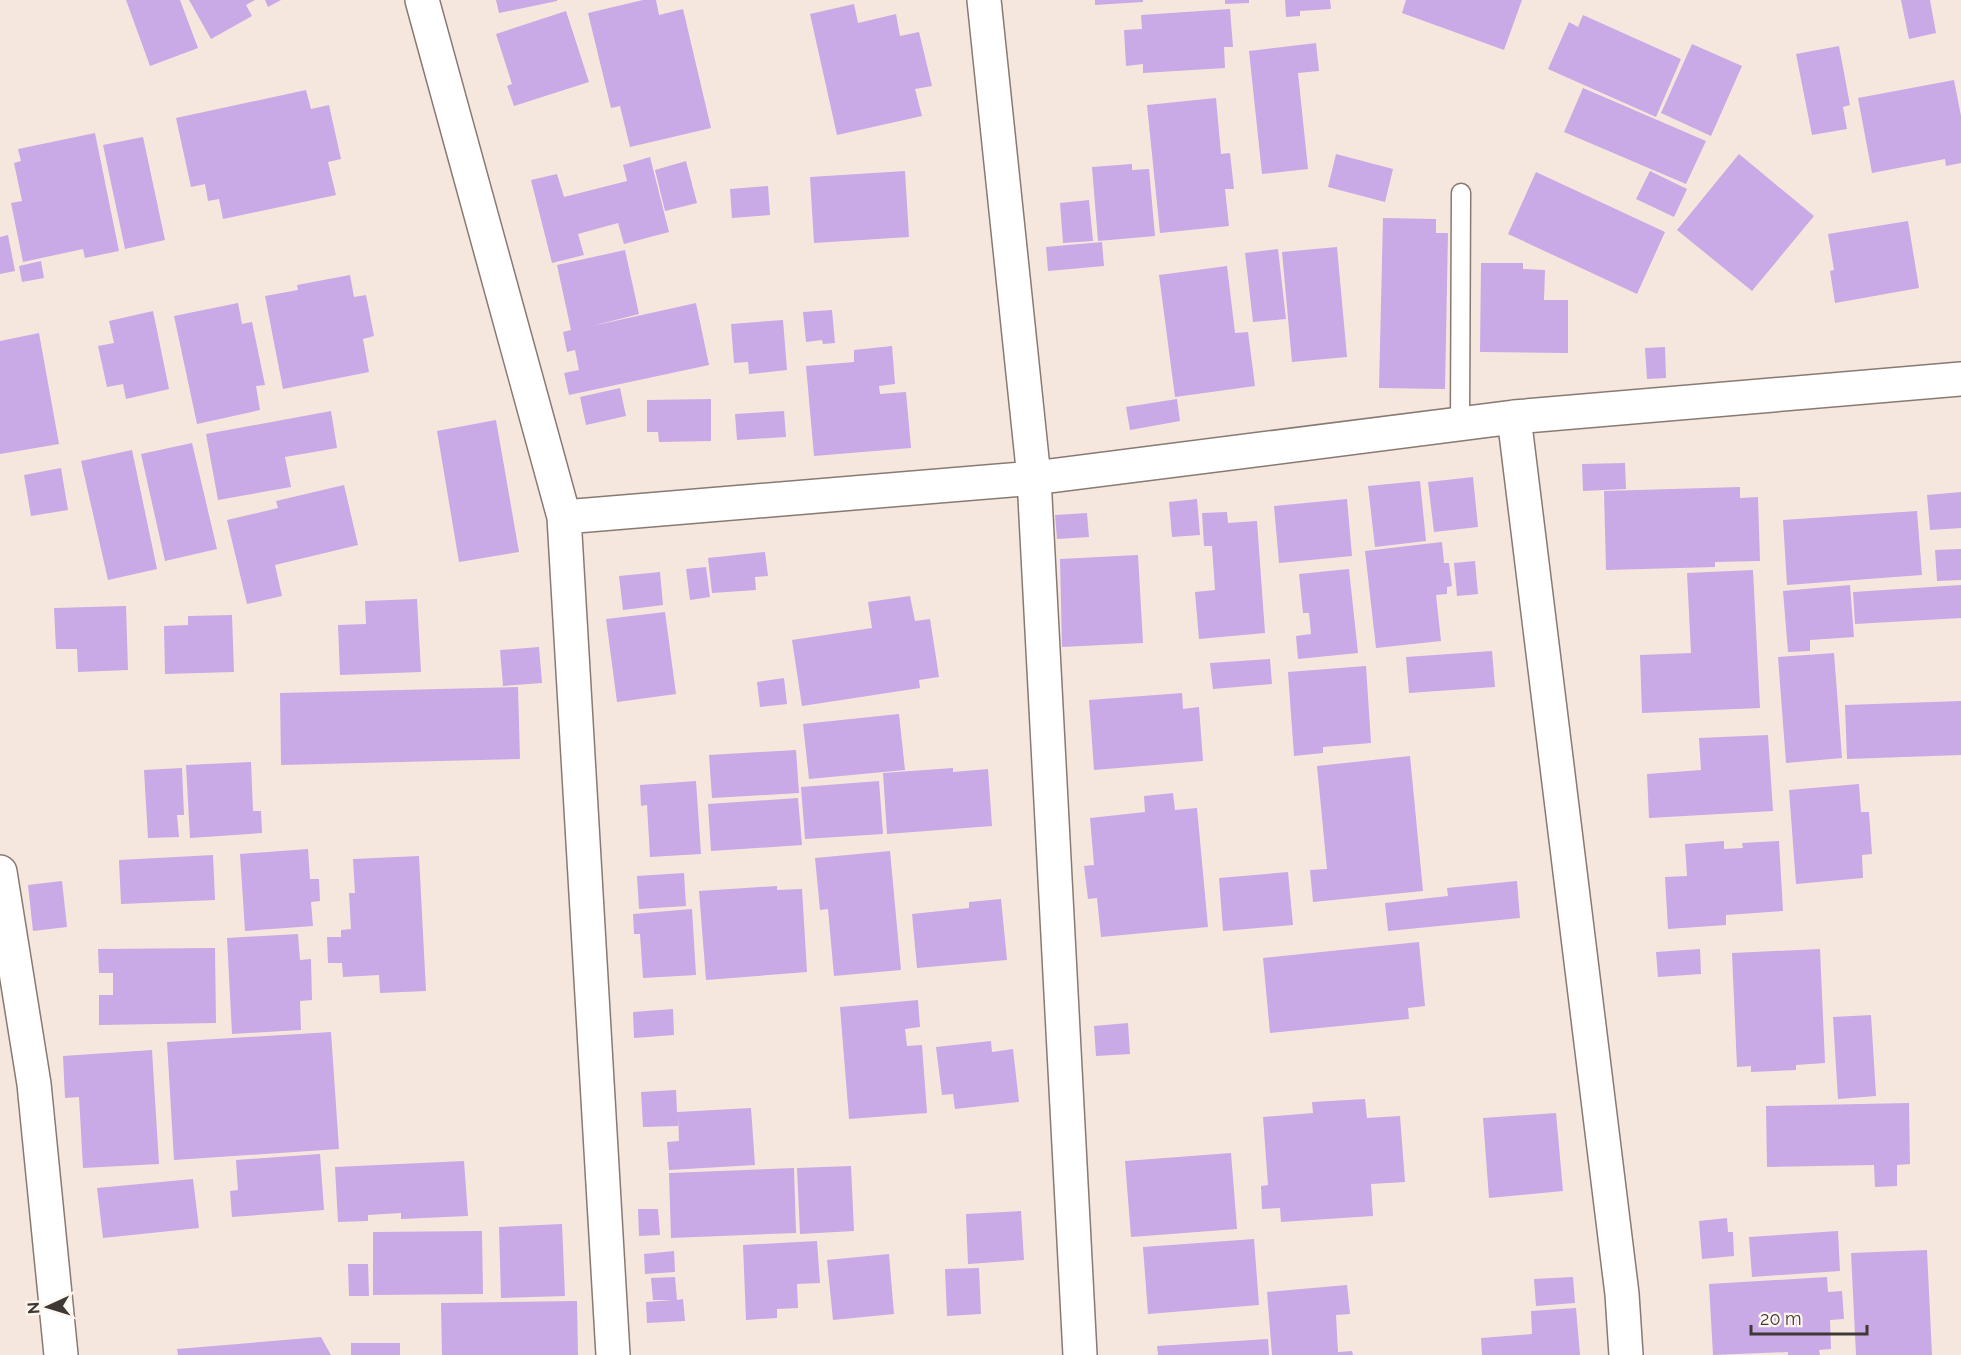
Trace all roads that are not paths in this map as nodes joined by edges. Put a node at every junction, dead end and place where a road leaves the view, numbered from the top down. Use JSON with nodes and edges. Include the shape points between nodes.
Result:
{"nodes":[{"id":1,"x":422,"y":0,"type":"edge"},
{"id":2,"x":984,"y":0,"type":"edge"},
{"id":3,"x":1461,"y":193,"type":"dead end"},
{"id":4,"x":1961,"y":378,"type":"edge"},
{"id":5,"x":1514,"y":417,"type":"junction"},
{"id":6,"x":1460,"y":424,"type":"junction"},
{"id":7,"x":1034,"y":478,"type":"junction"},
{"id":8,"x":564,"y":517,"type":"junction"},
{"id":9,"x":0,"y":872,"type":"edge"},
{"id":10,"x":61,"y":1355,"type":"edge"},
{"id":11,"x":613,"y":1355,"type":"edge"},
{"id":12,"x":1080,"y":1355,"type":"edge"},
{"id":13,"x":1626,"y":1355,"type":"edge"}],
"edges":[{"from":1,"to":8,"type":"street"},
{"from":2,"to":7,"type":"street"},
{"from":3,"to":6,"type":"lane"},
{"from":4,"to":5,"type":"street"},
{"from":5,"to":6,"type":"street"},
{"from":5,"to":13,"type":"street","via":[[1622,1294]]},
{"from":6,"to":7,"type":"street"},
{"from":7,"to":8,"type":"street"},
{"from":7,"to":12,"type":"street"},
{"from":8,"to":11,"type":"street"},
{"from":9,"to":10,"type":"street","via":[[34,1084]]}]}
